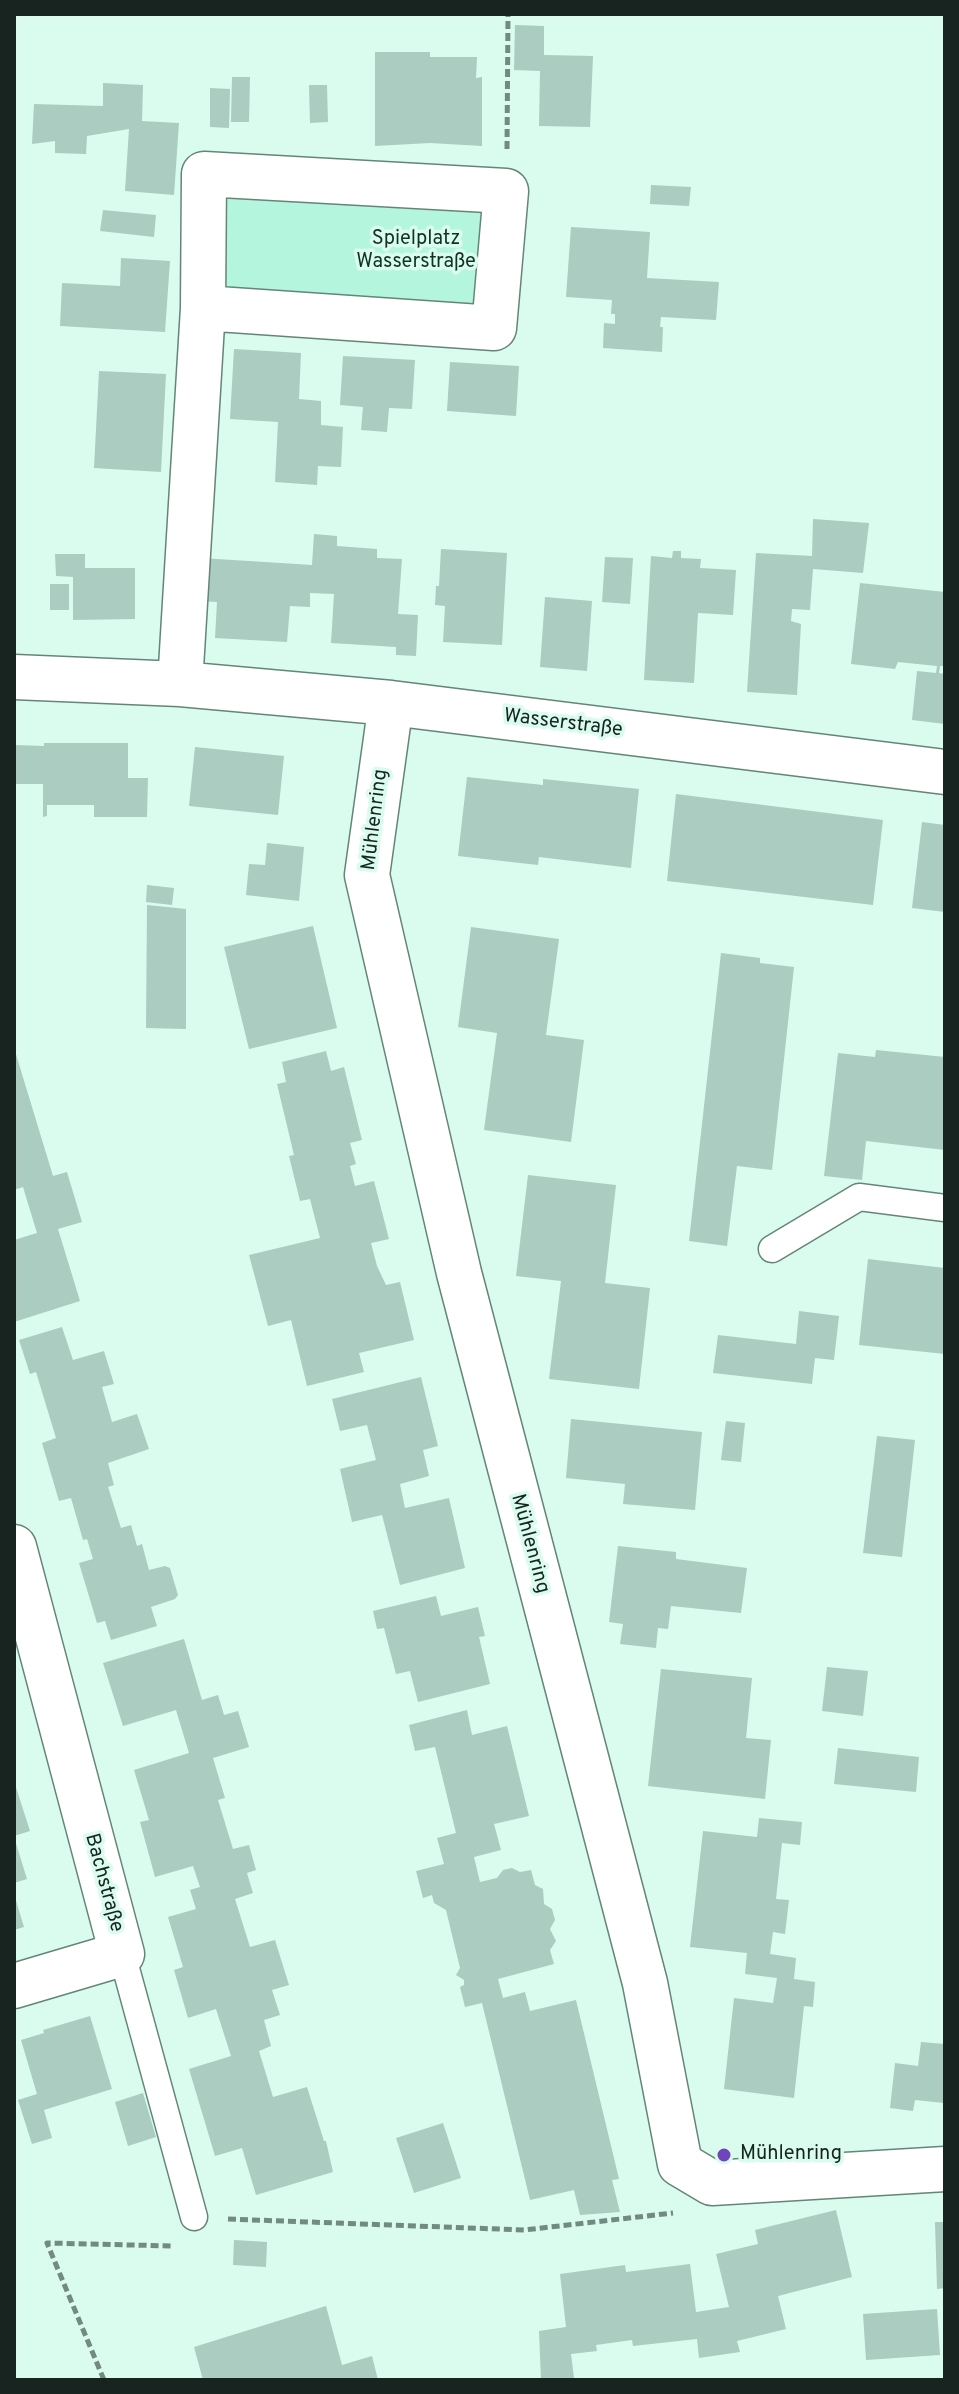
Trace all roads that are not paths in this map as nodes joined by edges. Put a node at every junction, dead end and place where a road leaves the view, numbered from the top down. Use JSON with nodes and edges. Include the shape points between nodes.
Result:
{"nodes":[{"id":1,"x":203,"y":308,"type":"junction"},
{"id":2,"x":14,"y":677,"type":"edge"},
{"id":3,"x":180,"y":684,"type":"junction"},
{"id":4,"x":391,"y":703,"type":"junction"},
{"id":5,"x":945,"y":772,"type":"edge"},
{"id":6,"x":945,"y":1208,"type":"edge"},
{"id":7,"x":772,"y":1249,"type":"dead end"},
{"id":8,"x":14,"y":1547,"type":"edge"},
{"id":9,"x":23,"y":1599,"type":"edge"},
{"id":10,"x":122,"y":1954,"type":"junction"},
{"id":11,"x":14,"y":1986,"type":"edge"},
{"id":12,"x":945,"y":2169,"type":"edge"},
{"id":13,"x":194,"y":2217,"type":"road end"}],
"edges":[{"from":1,"to":1,"type":"street","via":[[494,328],[506,191],[204,174]]},
{"from":1,"to":3,"type":"street"},
{"from":2,"to":3,"type":"street","name":"Wasserstraße"},
{"from":3,"to":4,"type":"street","name":"Wasserstraße"},
{"from":4,"to":5,"type":"street","name":"Wasserstraße"},
{"from":4,"to":12,"type":"street","name":"Mühlenring","via":[[367,875],[463,1288],[645,1983],[680,2164],[712,2183]]},
{"from":6,"to":7,"type":"lane","via":[[859,1197]]},
{"from":8,"to":9,"type":"street","name":"Bachstraße"},
{"from":9,"to":10,"type":"street","name":"Bachstraße"},
{"from":10,"to":11,"type":"street"},
{"from":10,"to":13,"type":"lane","name":"Bachstraße"}]}
